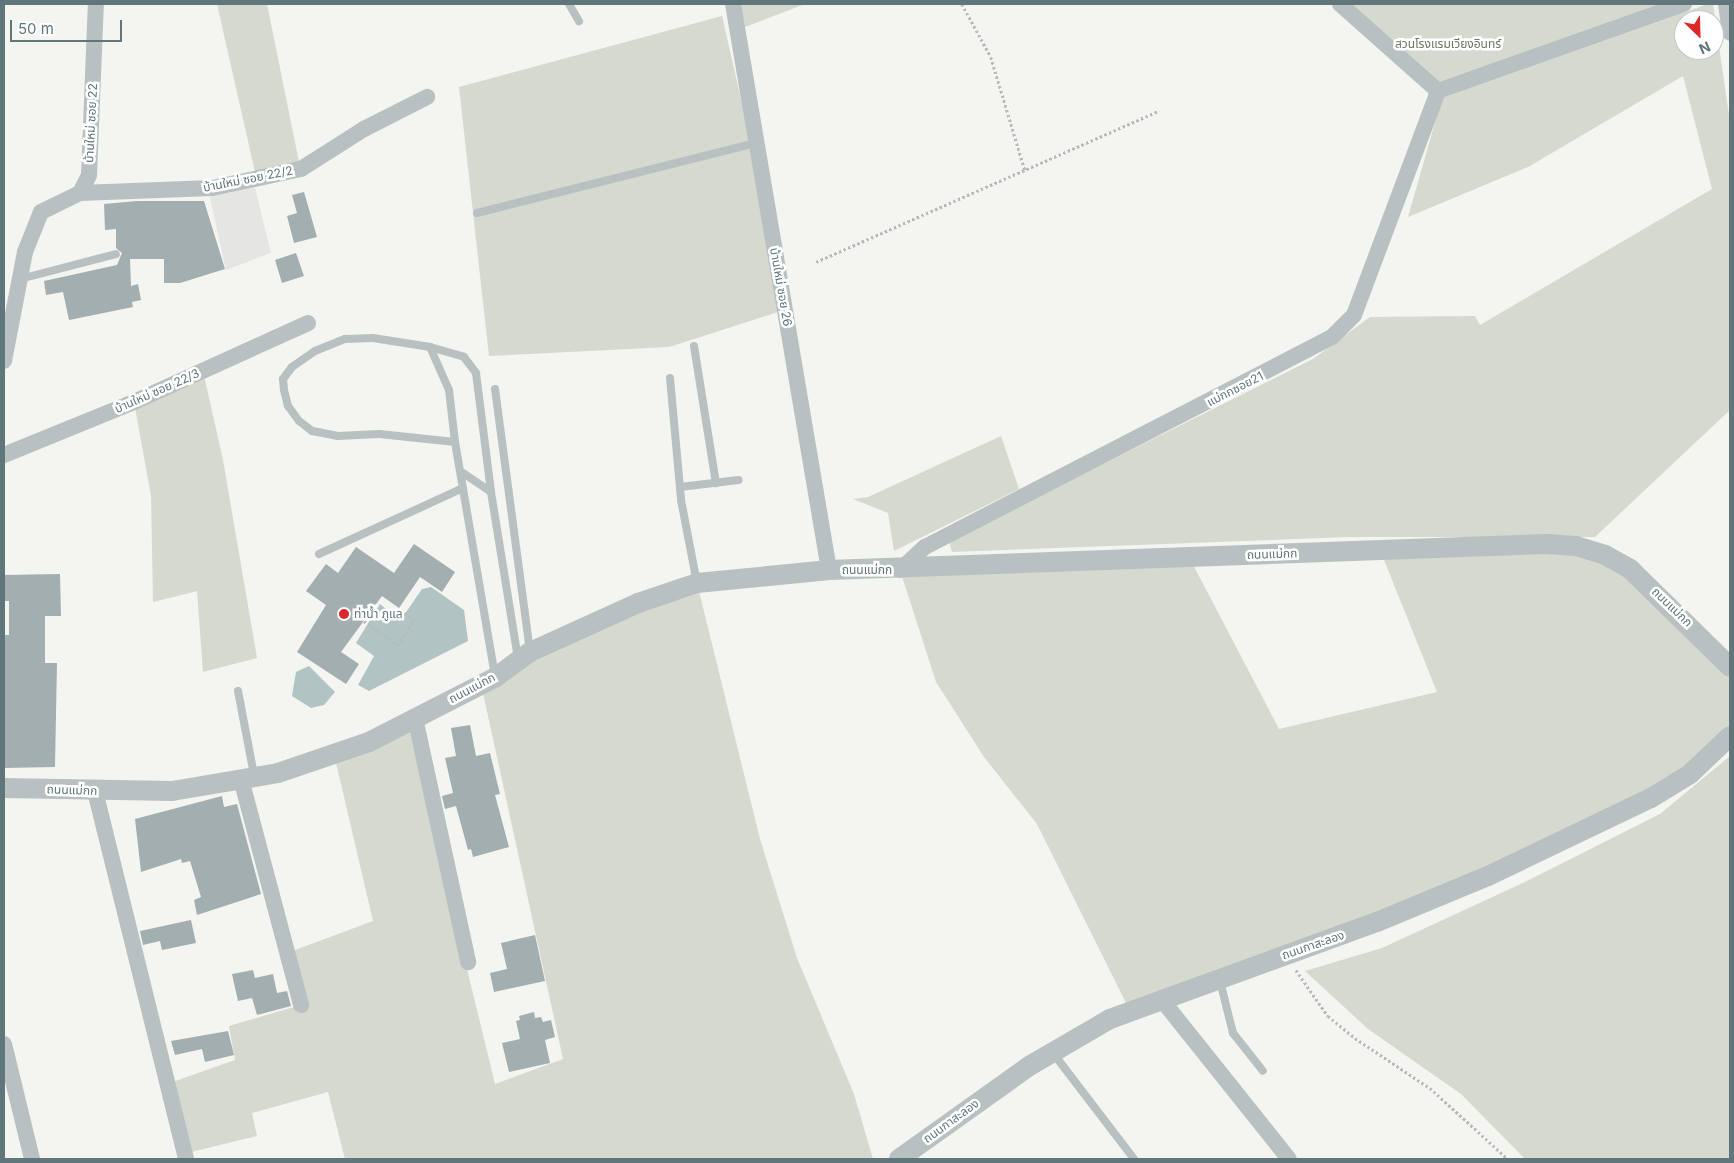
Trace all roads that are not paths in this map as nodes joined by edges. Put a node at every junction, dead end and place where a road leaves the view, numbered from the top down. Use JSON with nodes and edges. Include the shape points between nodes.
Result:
{"nodes":[{"id":1,"x":96,"y":4,"type":"edge"},
{"id":2,"x":570,"y":4,"type":"edge"},
{"id":3,"x":733,"y":4,"type":"edge"},
{"id":4,"x":1340,"y":4,"type":"edge"},
{"id":5,"x":1684,"y":4,"type":"edge"},
{"id":6,"x":1726,"y":4,"type":"edge"},
{"id":7,"x":579,"y":21,"type":"dead end"},
{"id":8,"x":1730,"y":33,"type":"edge"},
{"id":9,"x":1438,"y":90,"type":"junction"},
{"id":10,"x":428,"y":97,"type":"dead end"},
{"id":11,"x":756,"y":142,"type":"junction"},
{"id":12,"x":80,"y":193,"type":"junction"},
{"id":13,"x":478,"y":213,"type":"dead end"},
{"id":14,"x":116,"y":254,"type":"dead end"},
{"id":15,"x":20,"y":279,"type":"junction"},
{"id":16,"x":308,"y":323,"type":"dead end"},
{"id":17,"x":694,"y":346,"type":"dead end"},
{"id":18,"x":430,"y":347,"type":"junction"},
{"id":19,"x":4,"y":361,"type":"edge"},
{"id":20,"x":670,"y":378,"type":"dead end"},
{"id":21,"x":495,"y":389,"type":"dead end"},
{"id":22,"x":455,"y":442,"type":"junction"},
{"id":23,"x":4,"y":455,"type":"edge"},
{"id":24,"x":460,"y":470,"type":"junction"},
{"id":25,"x":739,"y":480,"type":"dead end"},
{"id":26,"x":716,"y":483,"type":"junction"},
{"id":27,"x":680,"y":487,"type":"junction"},
{"id":28,"x":463,"y":488,"type":"junction"},
{"id":29,"x":491,"y":492,"type":"junction"},
{"id":30,"x":320,"y":554,"type":"dead end"},
{"id":31,"x":829,"y":570,"type":"junction"},
{"id":32,"x":900,"y":570,"type":"junction"},
{"id":33,"x":697,"y":583,"type":"junction"},
{"id":34,"x":525,"y":656,"type":"junction"},
{"id":35,"x":1730,"y":667,"type":"edge"},
{"id":36,"x":496,"y":677,"type":"junction"},
{"id":37,"x":238,"y":691,"type":"dead end"},
{"id":38,"x":415,"y":718,"type":"junction"},
{"id":39,"x":1730,"y":736,"type":"edge"},
{"id":40,"x":248,"y":778,"type":"junction"},
{"id":41,"x":4,"y":788,"type":"edge"},
{"id":42,"x":95,"y":791,"type":"junction"},
{"id":43,"x":468,"y":962,"type":"dead end"},
{"id":44,"x":1219,"y":979,"type":"junction"},
{"id":45,"x":1162,"y":1000,"type":"junction"},
{"id":46,"x":301,"y":1006,"type":"dead end"},
{"id":47,"x":4,"y":1044,"type":"edge"},
{"id":48,"x":1052,"y":1052,"type":"junction"},
{"id":49,"x":1263,"y":1072,"type":"dead end"},
{"id":50,"x":32,"y":1159,"type":"edge"},
{"id":51,"x":186,"y":1159,"type":"edge"},
{"id":52,"x":899,"y":1159,"type":"edge"},
{"id":53,"x":1134,"y":1159,"type":"edge"},
{"id":54,"x":1289,"y":1159,"type":"edge"}],
"edges":[{"from":1,"to":12,"type":"street","name":"บ้านใหม่ ซอย 22","via":[[89,175]]},
{"from":2,"to":7,"type":"lane"},
{"from":3,"to":11,"type":"street","name":"บ้านใหม่ ซอย 26"},
{"from":4,"to":9,"type":"street"},
{"from":5,"to":9,"type":"street"},
{"from":6,"to":8,"type":"street"},
{"from":9,"to":32,"type":"street","name":"แม่กกซอย21","via":[[1354,316],[1332,337],[925,547]]},
{"from":10,"to":12,"type":"street","name":"บ้านใหม่ ซอย 22/2","via":[[364,129],[301,169],[212,188]]},
{"from":11,"to":13,"type":"lane"},
{"from":11,"to":31,"type":"street","name":"บ้านใหม่ ซอย 26"},
{"from":12,"to":15,"type":"street","via":[[41,212],[25,252]]},
{"from":14,"to":15,"type":"lane"},
{"from":15,"to":19,"type":"street"},
{"from":16,"to":23,"type":"street","name":"บ้านใหม่ ซอย 22/3","via":[[134,402]]},
{"from":17,"to":26,"type":"lane"},
{"from":18,"to":22,"type":"lane","via":[[449,390]]},
{"from":18,"to":22,"type":"lane","via":[[374,338],[345,339],[300,359],[283,379],[288,406],[312,431],[338,436],[379,434]]},
{"from":18,"to":29,"type":"lane","via":[[464,357],[476,373]]},
{"from":20,"to":27,"type":"lane"},
{"from":21,"to":34,"type":"lane"},
{"from":22,"to":24,"type":"lane"},
{"from":24,"to":28,"type":"lane"},
{"from":24,"to":29,"type":"lane"},
{"from":25,"to":26,"type":"lane"},
{"from":26,"to":27,"type":"lane"},
{"from":27,"to":33,"type":"lane"},
{"from":28,"to":30,"type":"lane"},
{"from":28,"to":36,"type":"lane"},
{"from":29,"to":34,"type":"lane"},
{"from":31,"to":32,"type":"street","name":"ถนนแม่กก"},
{"from":31,"to":33,"type":"street","name":"ถนนแม่กก"},
{"from":32,"to":35,"type":"street","name":"ถนนแม่กก","via":[[1546,544],[1576,546],[1605,555],[1630,568]]},
{"from":33,"to":34,"type":"street","name":"ถนนแม่กก","via":[[638,603]]},
{"from":34,"to":36,"type":"street","name":"ถนนแม่กก"},
{"from":36,"to":38,"type":"street","name":"ถนนแม่กก"},
{"from":37,"to":40,"type":"lane"},
{"from":38,"to":40,"type":"street","name":"ถนนแม่กก","via":[[369,742],[278,773]]},
{"from":38,"to":43,"type":"street"},
{"from":39,"to":44,"type":"street","name":"ถนนกาสะลอง","via":[[1690,774],[1651,798],[1488,876],[1377,922]]},
{"from":40,"to":42,"type":"street","name":"ถนนแม่กก","via":[[172,791]]},
{"from":40,"to":46,"type":"street"},
{"from":41,"to":42,"type":"street","name":"ถนนแม่กก"},
{"from":42,"to":51,"type":"street"},
{"from":44,"to":45,"type":"street","name":"ถนนกาสะลอง"},
{"from":44,"to":49,"type":"lane","via":[[1233,1033]]},
{"from":45,"to":48,"type":"street","name":"ถนนกาสะลอง","via":[[1110,1019]]},
{"from":45,"to":54,"type":"street"},
{"from":47,"to":50,"type":"street"},
{"from":48,"to":52,"type":"street","name":"ถนนกาสะลอง"},
{"from":48,"to":53,"type":"lane"}]}
